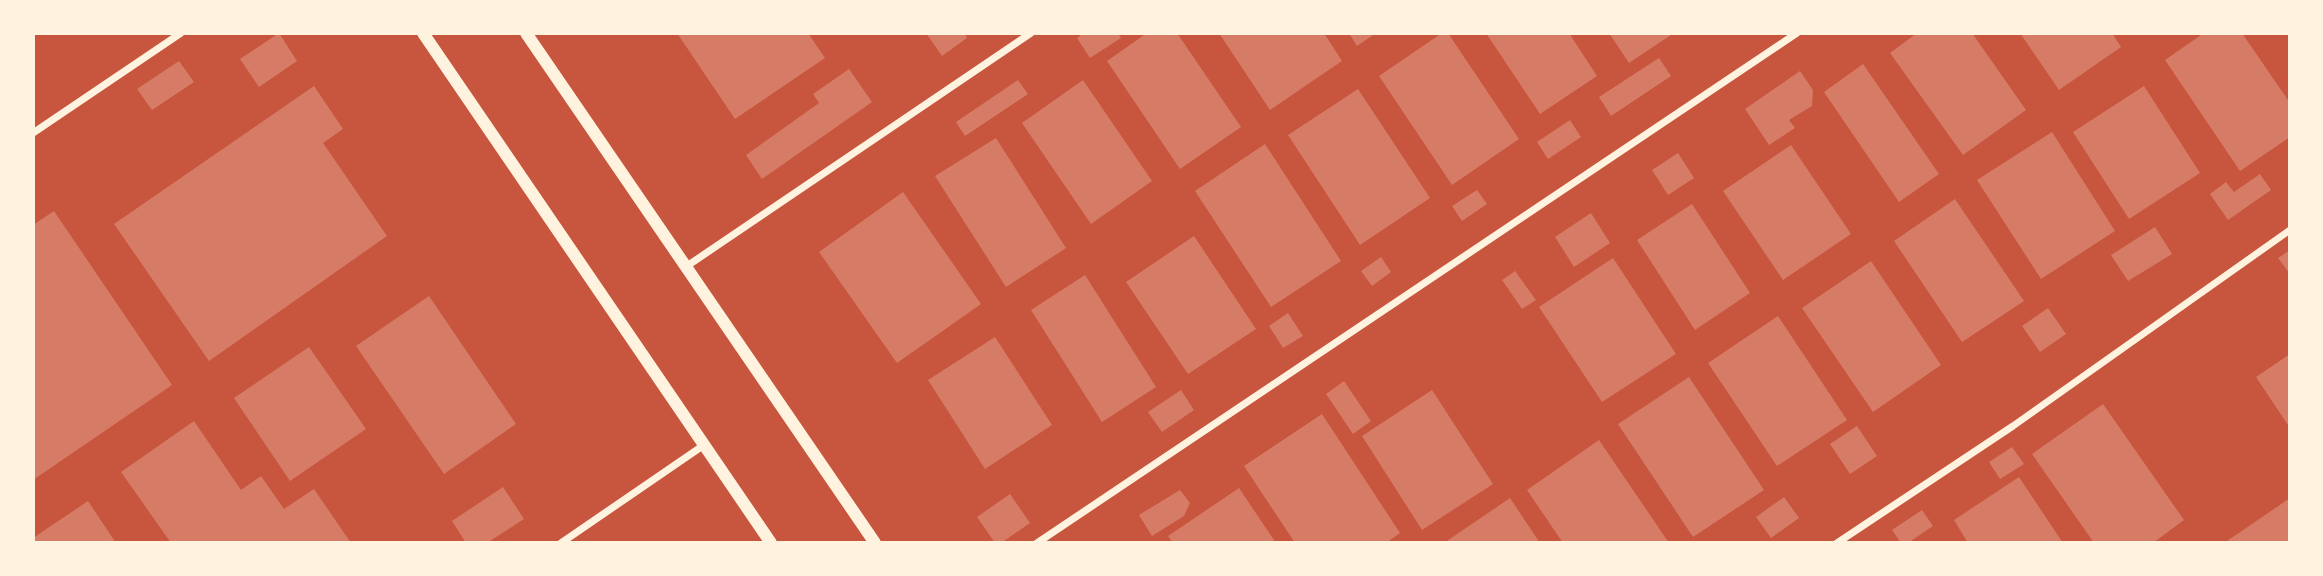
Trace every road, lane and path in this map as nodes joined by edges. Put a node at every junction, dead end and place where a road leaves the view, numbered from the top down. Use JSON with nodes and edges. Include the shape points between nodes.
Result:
{"nodes":[{"id":1,"x":181,"y":33,"type":"edge"},
{"id":2,"x":423,"y":33,"type":"edge"},
{"id":3,"x":526,"y":33,"type":"edge"},
{"id":4,"x":1031,"y":33,"type":"edge"},
{"id":5,"x":1797,"y":33,"type":"edge"},
{"id":6,"x":33,"y":133,"type":"edge"},
{"id":7,"x":2290,"y":230,"type":"edge"},
{"id":8,"x":687,"y":266,"type":"junction"},
{"id":9,"x":704,"y":445,"type":"junction"},
{"id":10,"x":561,"y":543,"type":"edge"},
{"id":11,"x":771,"y":543,"type":"edge"},
{"id":12,"x":875,"y":543,"type":"edge"},
{"id":13,"x":1037,"y":543,"type":"edge"},
{"id":14,"x":1836,"y":543,"type":"edge"}],
"edges":[{"from":1,"to":6,"type":"street"},
{"from":2,"to":9,"type":"street"},
{"from":3,"to":8,"type":"street"},
{"from":4,"to":8,"type":"street"},
{"from":5,"to":13,"type":"street"},
{"from":7,"to":14,"type":"street","via":[[2013,426]]},
{"from":8,"to":12,"type":"street"},
{"from":9,"to":10,"type":"street"},
{"from":9,"to":11,"type":"street"}]}
